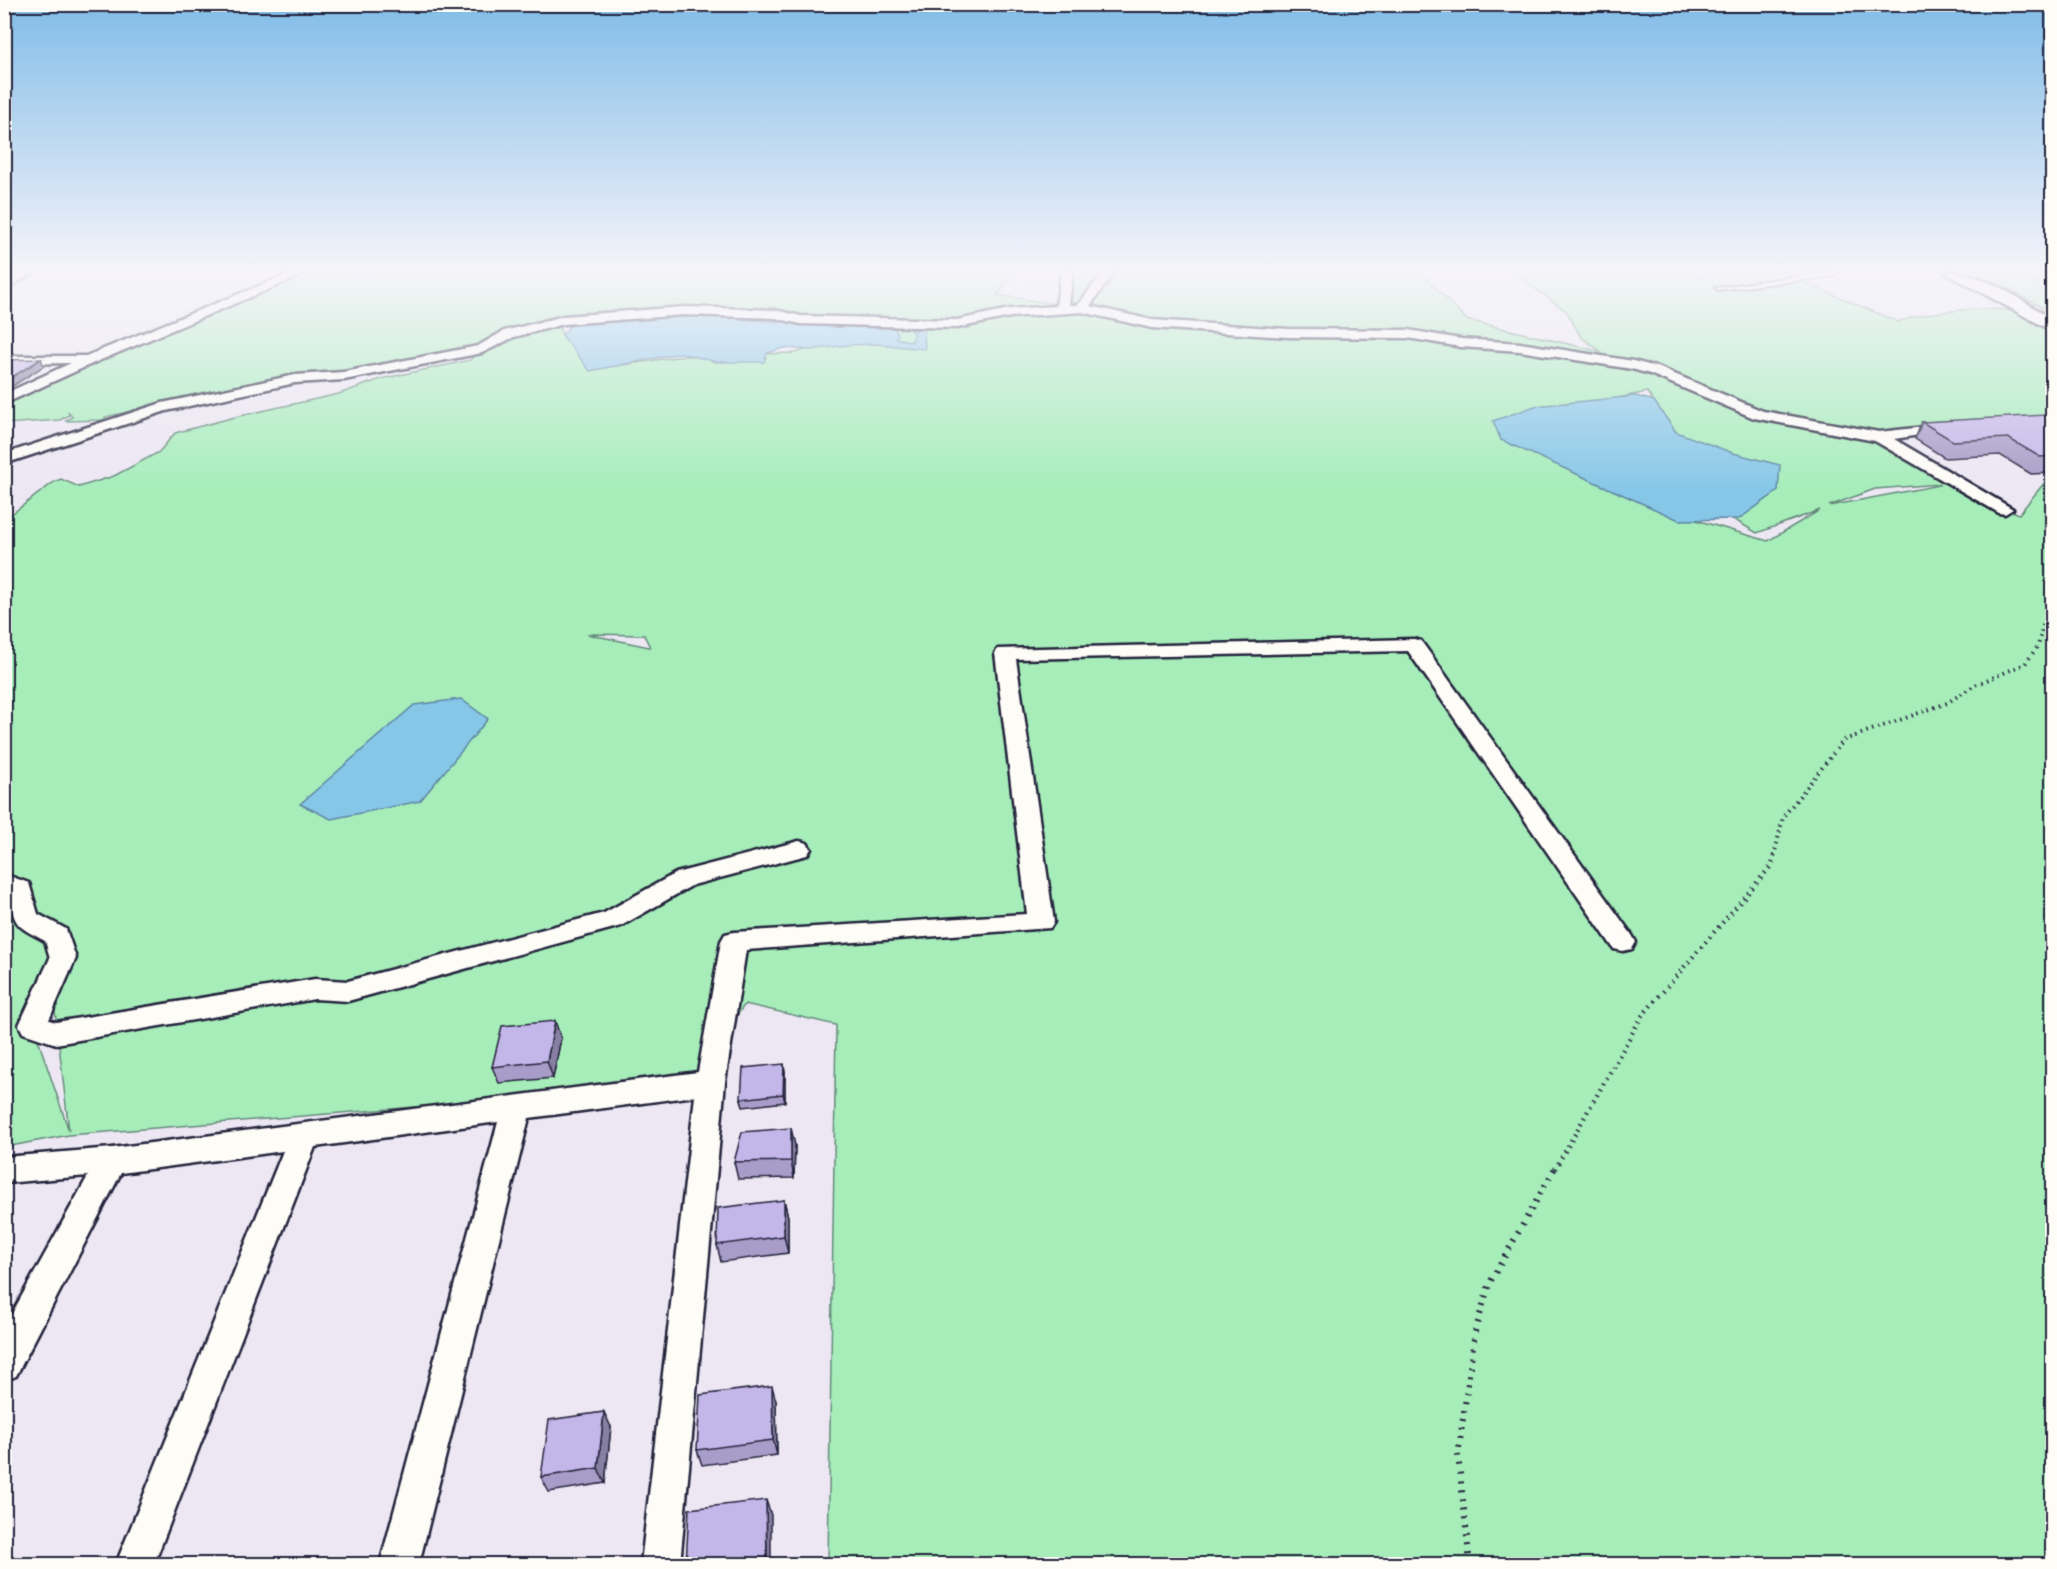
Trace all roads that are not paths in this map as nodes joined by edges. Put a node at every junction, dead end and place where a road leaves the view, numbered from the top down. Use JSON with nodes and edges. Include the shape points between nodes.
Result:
{"nodes":[{"id":1,"x":128,"y":344,"type":"edge"},
{"id":2,"x":491,"y":344,"type":"edge"},
{"id":3,"x":1473,"y":344,"type":"edge"},
{"id":4,"x":91,"y":359,"type":"junction"},
{"id":5,"x":4,"y":360,"type":"edge"},
{"id":6,"x":4,"y":400,"type":"edge"},
{"id":7,"x":1965,"y":425,"type":"edge"},
{"id":8,"x":1879,"y":436,"type":"junction"},
{"id":9,"x":4,"y":459,"type":"edge"},
{"id":10,"x":2005,"y":510,"type":"dead end"},
{"id":11,"x":799,"y":849,"type":"dead end"},
{"id":12,"x":4,"y":882,"type":"edge"},
{"id":13,"x":1623,"y":942,"type":"dead end"},
{"id":14,"x":711,"y":1082,"type":"junction"},
{"id":15,"x":517,"y":1106,"type":"junction"},
{"id":16,"x":304,"y":1136,"type":"junction"},
{"id":17,"x":112,"y":1161,"type":"junction"},
{"id":18,"x":4,"y":1170,"type":"edge"},
{"id":19,"x":4,"y":1364,"type":"edge"},
{"id":20,"x":135,"y":1564,"type":"edge"},
{"id":21,"x":400,"y":1564,"type":"edge"},
{"id":22,"x":661,"y":1564,"type":"edge"}],
"edges":[{"from":1,"to":4,"type":"street"},
{"from":2,"to":9,"type":"street","via":[[344,376],[295,379],[162,407]]},
{"from":3,"to":8,"type":"street","via":[[1560,353],[1655,371],[1759,414]]},
{"from":4,"to":5,"type":"street"},
{"from":4,"to":6,"type":"street"},
{"from":7,"to":8,"type":"street"},
{"from":8,"to":10,"type":"street"},
{"from":11,"to":12,"type":"street","via":[[685,879],[612,920],[348,991],[315,989],[56,1033],[33,1025],[63,958],[57,936],[26,919],[20,889]]},
{"from":13,"to":14,"type":"street","via":[[1414,645],[1005,653],[1041,922],[734,941]]},
{"from":14,"to":15,"type":"street"},
{"from":14,"to":22,"type":"street"},
{"from":15,"to":16,"type":"street"},
{"from":15,"to":21,"type":"street"},
{"from":16,"to":17,"type":"street"},
{"from":16,"to":20,"type":"street"},
{"from":17,"to":18,"type":"street"},
{"from":17,"to":19,"type":"street"}]}
